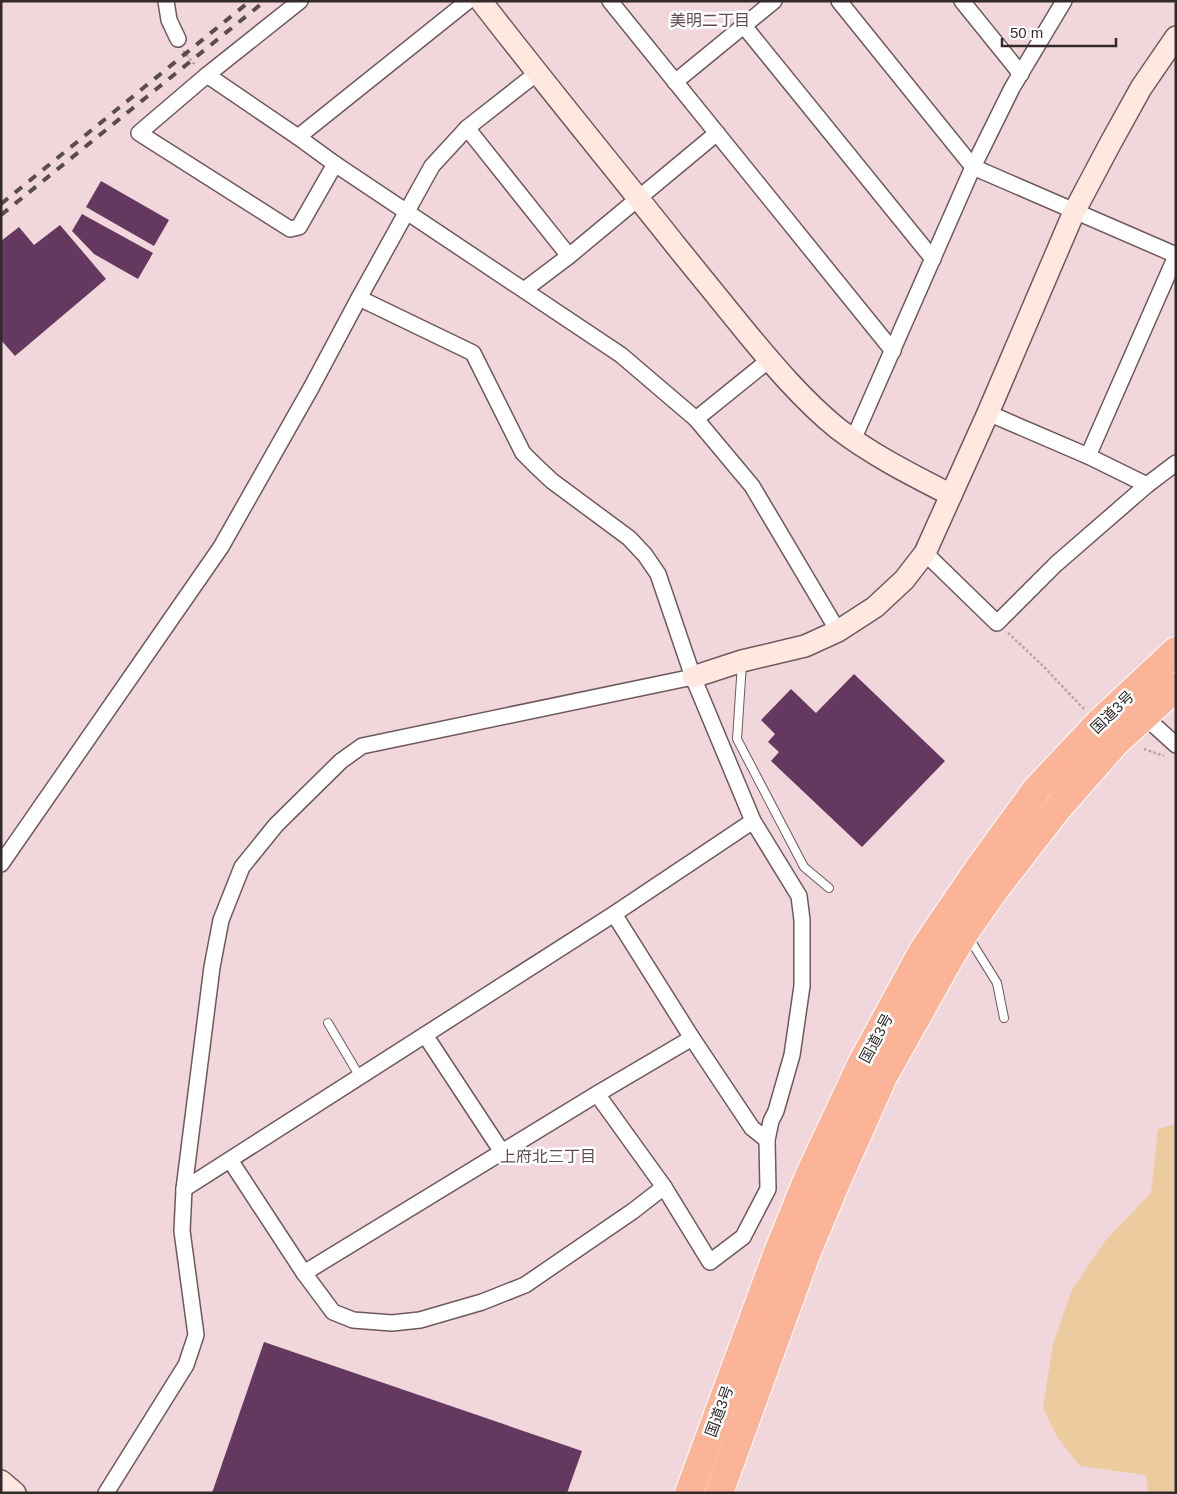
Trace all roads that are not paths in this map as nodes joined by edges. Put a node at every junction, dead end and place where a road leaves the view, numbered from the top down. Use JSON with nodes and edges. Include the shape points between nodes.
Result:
{"nodes":[{"id":1,"x":166,"y":1,"type":"edge"},
{"id":2,"x":300,"y":1,"type":"edge"},
{"id":3,"x":468,"y":1,"type":"edge"},
{"id":4,"x":481,"y":1,"type":"edge"},
{"id":5,"x":774,"y":1,"type":"edge"},
{"id":6,"x":839,"y":1,"type":"edge"},
{"id":7,"x":962,"y":1,"type":"edge"},
{"id":8,"x":1064,"y":1,"type":"edge"},
{"id":9,"x":618,"y":4,"type":"edge"},
{"id":10,"x":744,"y":26,"type":"junction"},
{"id":11,"x":1176,"y":37,"type":"edge"},
{"id":12,"x":178,"y":39,"type":"road end"},
{"id":13,"x":537,"y":73,"type":"junction"},
{"id":14,"x":1021,"y":74,"type":"junction"},
{"id":15,"x":207,"y":75,"type":"junction"},
{"id":16,"x":675,"y":82,"type":"junction"},
{"id":17,"x":467,"y":128,"type":"junction"},
{"id":18,"x":717,"y":133,"type":"junction"},
{"id":19,"x":298,"y":137,"type":"junction"},
{"id":20,"x":336,"y":164,"type":"junction"},
{"id":21,"x":973,"y":167,"type":"junction"},
{"id":22,"x":639,"y":198,"type":"junction"},
{"id":23,"x":406,"y":211,"type":"junction"},
{"id":24,"x":1074,"y":212,"type":"junction"},
{"id":25,"x":569,"y":256,"type":"junction"},
{"id":26,"x":1176,"y":256,"type":"edge"},
{"id":27,"x":933,"y":259,"type":"junction"},
{"id":28,"x":524,"y":290,"type":"junction"},
{"id":29,"x":358,"y":298,"type":"junction"},
{"id":30,"x":893,"y":352,"type":"junction"},
{"id":31,"x":769,"y":360,"type":"junction"},
{"id":32,"x":988,"y":413,"type":"junction"},
{"id":33,"x":696,"y":419,"type":"junction"},
{"id":34,"x":853,"y":440,"type":"junction"},
{"id":35,"x":1088,"y":456,"type":"junction"},
{"id":36,"x":1176,"y":463,"type":"edge"},
{"id":37,"x":1147,"y":485,"type":"junction"},
{"id":38,"x":951,"y":495,"type":"junction"},
{"id":39,"x":925,"y":553,"type":"junction"},
{"id":40,"x":838,"y":631,"type":"junction"},
{"id":41,"x":1176,"y":651,"type":"edge"},
{"id":42,"x":742,"y":661,"type":"junction"},
{"id":43,"x":693,"y":677,"type":"junction"},
{"id":44,"x":1176,"y":686,"type":"edge"},
{"id":45,"x":1144,"y":716,"type":"junction"},
{"id":46,"x":1172,"y":751,"type":"edge"},
{"id":47,"x":753,"y":821,"type":"junction"},
{"id":48,"x":1,"y":864,"type":"edge"},
{"id":49,"x":829,"y":888,"type":"dead end"},
{"id":50,"x":614,"y":914,"type":"junction"},
{"id":51,"x":965,"y":932,"type":"junction"},
{"id":52,"x":1004,"y":1018,"type":"dead end"},
{"id":53,"x":328,"y":1023,"type":"dead end"},
{"id":54,"x":425,"y":1035,"type":"junction"},
{"id":55,"x":692,"y":1038,"type":"junction"},
{"id":56,"x":360,"y":1077,"type":"junction"},
{"id":57,"x":597,"y":1094,"type":"junction"},
{"id":58,"x":767,"y":1140,"type":"junction"},
{"id":59,"x":502,"y":1152,"type":"junction"},
{"id":60,"x":230,"y":1160,"type":"junction"},
{"id":61,"x":664,"y":1187,"type":"junction"},
{"id":62,"x":184,"y":1189,"type":"junction"},
{"id":63,"x":304,"y":1273,"type":"junction"},
{"id":64,"x":1,"y":1481,"type":"edge"},
{"id":65,"x":15,"y":1493,"type":"edge"},
{"id":66,"x":106,"y":1493,"type":"edge"},
{"id":67,"x":689,"y":1493,"type":"edge"},
{"id":68,"x":719,"y":1493,"type":"edge"}],
"edges":[{"from":1,"to":12,"type":"street","via":[[169,20]]},
{"from":2,"to":15,"type":"street"},
{"from":3,"to":19,"type":"street"},
{"from":4,"to":13,"type":"street"},
{"from":5,"to":10,"type":"street"},
{"from":6,"to":21,"type":"street"},
{"from":7,"to":14,"type":"street"},
{"from":8,"to":14,"type":"street"},
{"from":9,"to":16,"type":"street"},
{"from":10,"to":16,"type":"street"},
{"from":10,"to":27,"type":"street"},
{"from":11,"to":24,"type":"street","via":[[1141,88]]},
{"from":13,"to":17,"type":"street"},
{"from":13,"to":22,"type":"street"},
{"from":14,"to":21,"type":"street"},
{"from":15,"to":19,"type":"street"},
{"from":15,"to":20,"type":"street","via":[[139,133],[290,229],[299,227]]},
{"from":16,"to":18,"type":"street"},
{"from":17,"to":23,"type":"street","via":[[432,166]]},
{"from":17,"to":25,"type":"street"},
{"from":18,"to":22,"type":"street"},
{"from":18,"to":30,"type":"street"},
{"from":19,"to":20,"type":"street"},
{"from":20,"to":23,"type":"street"},
{"from":21,"to":24,"type":"street"},
{"from":21,"to":27,"type":"street"},
{"from":22,"to":25,"type":"street"},
{"from":22,"to":31,"type":"street"},
{"from":23,"to":28,"type":"street"},
{"from":23,"to":29,"type":"street"},
{"from":24,"to":26,"type":"street"},
{"from":24,"to":32,"type":"street"},
{"from":25,"to":28,"type":"street"},
{"from":26,"to":35,"type":"street"},
{"from":27,"to":30,"type":"street"},
{"from":28,"to":33,"type":"street","via":[[620,355]]},
{"from":29,"to":43,"type":"street","via":[[472,353],[523,452],[552,481],[629,538],[646,555],[658,574]]},
{"from":29,"to":48,"type":"street","via":[[221,546]]},
{"from":30,"to":34,"type":"street"},
{"from":31,"to":33,"type":"street"},
{"from":31,"to":34,"type":"street","via":[[801,395]]},
{"from":32,"to":35,"type":"street"},
{"from":32,"to":38,"type":"street"},
{"from":33,"to":40,"type":"street","via":[[752,486]]},
{"from":34,"to":38,"type":"street","via":[[897,468]]},
{"from":35,"to":37,"type":"street"},
{"from":36,"to":37,"type":"street"},
{"from":37,"to":39,"type":"street","via":[[1056,564],[997,623]]},
{"from":38,"to":39,"type":"street"},
{"from":39,"to":40,"type":"street","via":[[904,580],[875,607]]},
{"from":40,"to":42,"type":"street","via":[[805,646]]},
{"from":41,"to":67,"type":"highway","name":"国道3号","via":[[1098,724],[1036,790],[924,949],[872,1045],[809,1176]]},
{"from":42,"to":43,"type":"street"},
{"from":42,"to":49,"type":"lane","via":[[737,739],[804,867]]},
{"from":43,"to":47,"type":"street"},
{"from":43,"to":62,"type":"street","via":[[362,746],[341,760],[276,825],[242,867],[221,920],[212,967]]},
{"from":44,"to":45,"type":"highway","name":"国道3号"},
{"from":45,"to":46,"type":"street"},
{"from":45,"to":51,"type":"highway","name":"国道3号","via":[[1056,809]]},
{"from":47,"to":50,"type":"street"},
{"from":47,"to":58,"type":"street","via":[[799,896],[802,920],[802,986],[792,1055]]},
{"from":50,"to":54,"type":"street"},
{"from":50,"to":55,"type":"street"},
{"from":51,"to":52,"type":"lane","via":[[997,983]]},
{"from":51,"to":68,"type":"highway","name":"国道3号","via":[[882,1077],[805,1257]]},
{"from":53,"to":56,"type":"lane"},
{"from":54,"to":56,"type":"street"},
{"from":54,"to":59,"type":"street"},
{"from":55,"to":57,"type":"street"},
{"from":55,"to":58,"type":"street","via":[[752,1128]]},
{"from":56,"to":60,"type":"street"},
{"from":57,"to":59,"type":"street"},
{"from":57,"to":61,"type":"street"},
{"from":58,"to":61,"type":"street","via":[[768,1189],[743,1237],[710,1262]]},
{"from":59,"to":63,"type":"street"},
{"from":60,"to":62,"type":"street"},
{"from":60,"to":63,"type":"street"},
{"from":61,"to":63,"type":"street","via":[[525,1284],[482,1302],[420,1320],[392,1323],[353,1320],[333,1312]]},
{"from":62,"to":66,"type":"street","via":[[182,1232],[196,1335],[186,1365]]},
{"from":64,"to":65,"type":"street"}]}
